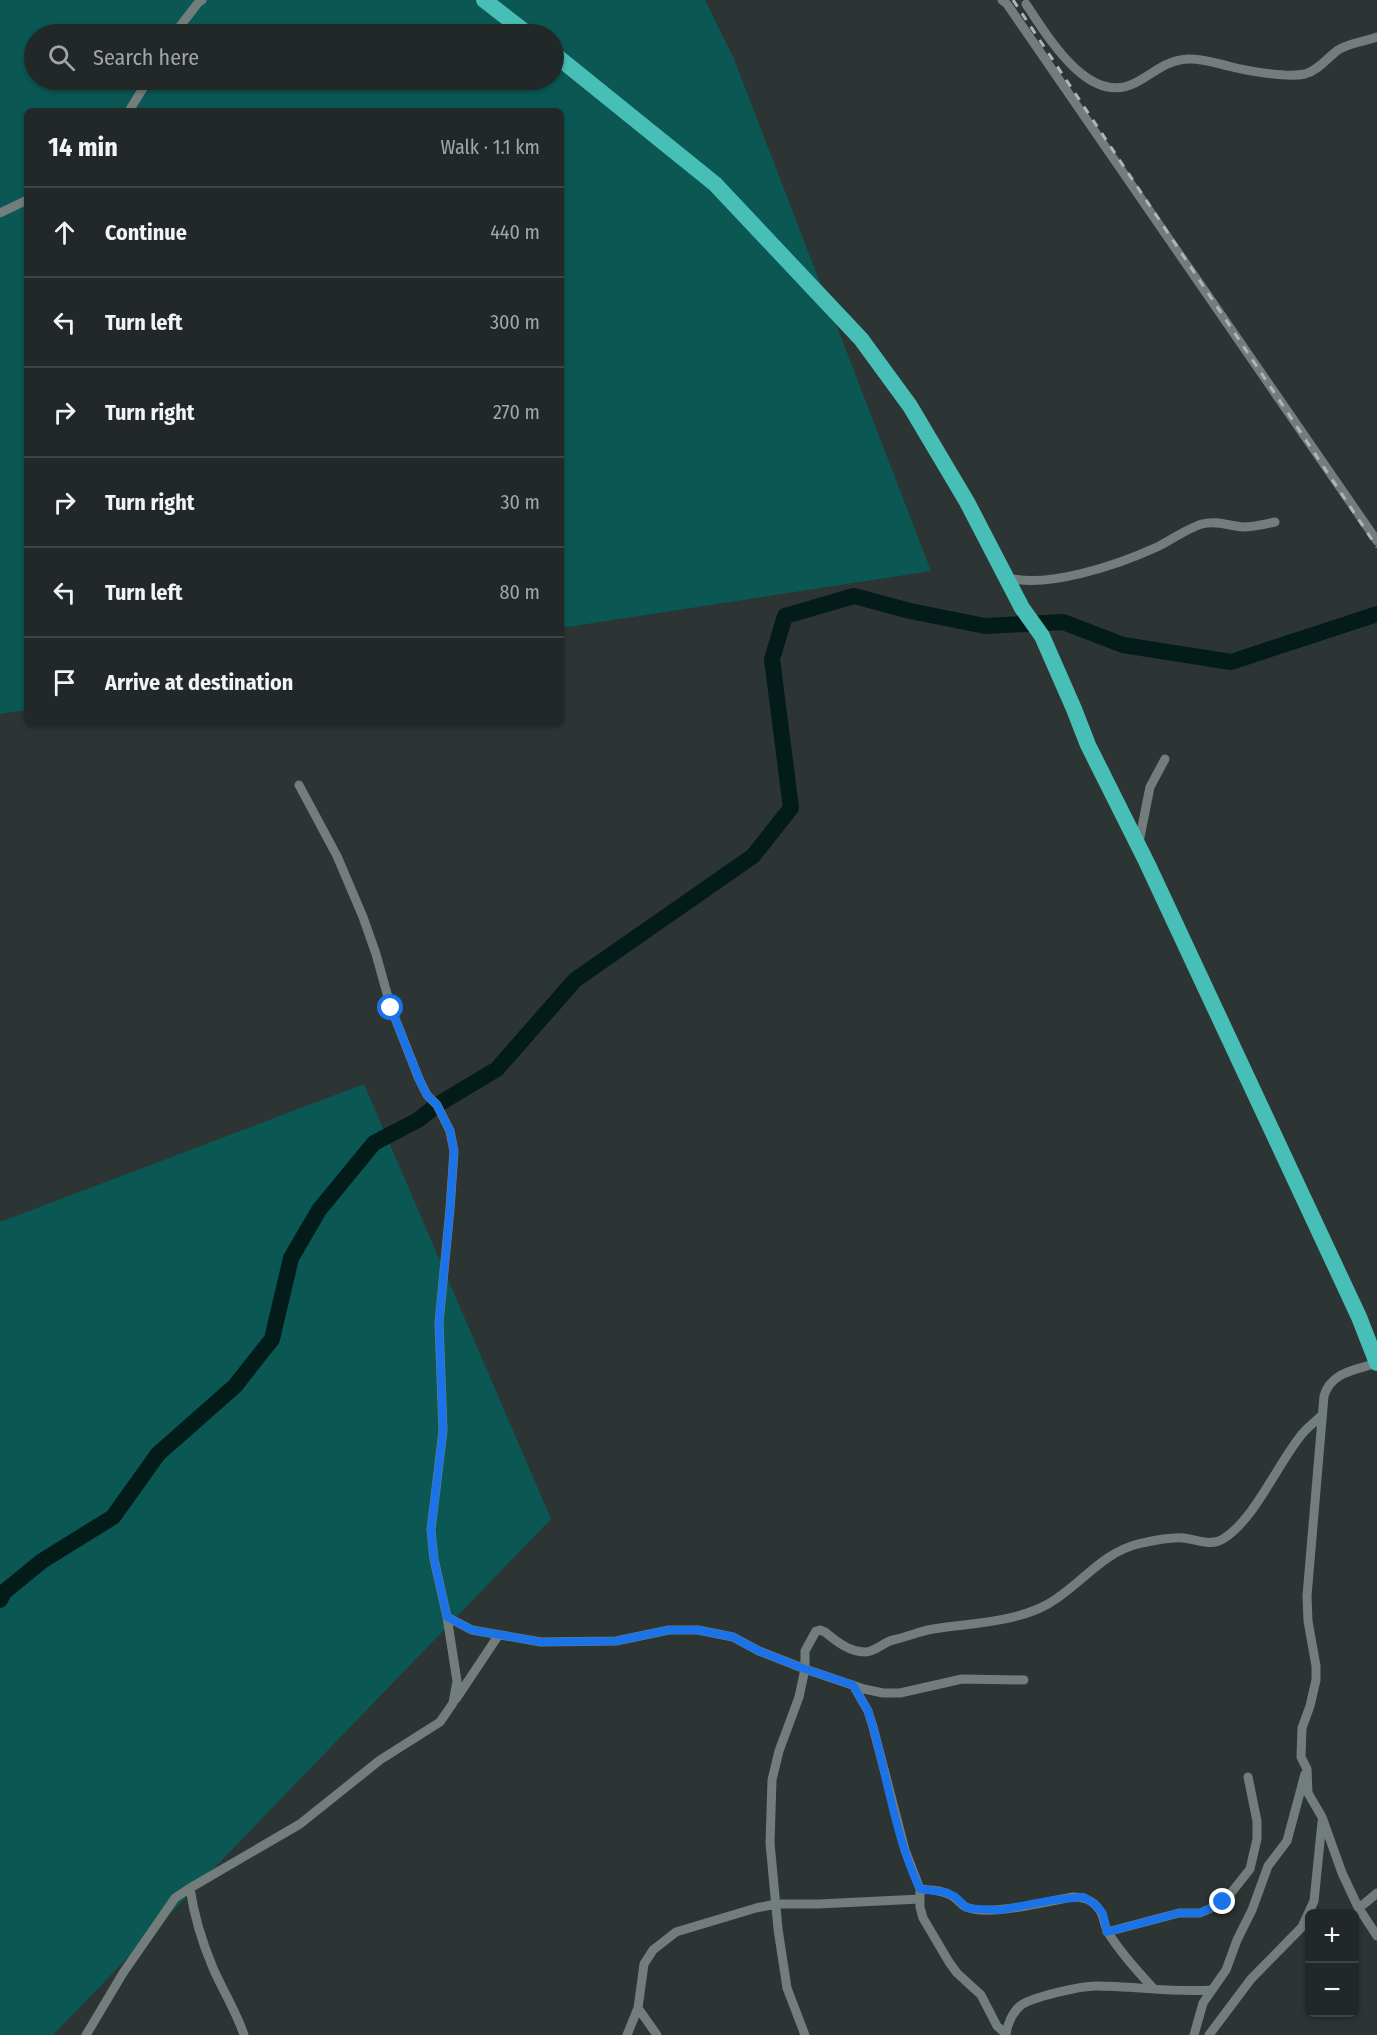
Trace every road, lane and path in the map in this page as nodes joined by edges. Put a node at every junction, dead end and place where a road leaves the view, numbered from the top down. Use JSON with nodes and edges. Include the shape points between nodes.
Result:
{"nodes":[{"id":1,"x":202,"y":0,"type":"edge"},
{"id":2,"x":484,"y":0,"type":"edge"},
{"id":3,"x":1002,"y":0,"type":"edge"},
{"id":4,"x":1026,"y":4,"type":"dead end"},
{"id":5,"x":182,"y":24,"type":"edge"},
{"id":6,"x":515,"y":24,"type":"edge"},
{"id":7,"x":1377,"y":37,"type":"edge"},
{"id":8,"x":564,"y":62,"type":"edge"},
{"id":9,"x":142,"y":90,"type":"edge"},
{"id":10,"x":131,"y":108,"type":"edge"},
{"id":11,"x":24,"y":201,"type":"edge"},
{"id":12,"x":0,"y":213,"type":"edge"},
{"id":13,"x":1275,"y":522,"type":"dead end"},
{"id":14,"x":1377,"y":541,"type":"edge"},
{"id":15,"x":1006,"y":577,"type":"junction"},
{"id":16,"x":1165,"y":759,"type":"dead end"},
{"id":17,"x":299,"y":785,"type":"dead end"},
{"id":18,"x":1143,"y":855,"type":"junction"},
{"id":19,"x":1377,"y":1363,"type":"edge"},
{"id":20,"x":1322,"y":1416,"type":"junction"},
{"id":21,"x":447,"y":1617,"type":"junction"},
{"id":22,"x":498,"y":1636,"type":"junction"},
{"id":23,"x":805,"y":1669,"type":"junction"},
{"id":24,"x":1024,"y":1680,"type":"dead end"},
{"id":25,"x":853,"y":1685,"type":"junction"},
{"id":26,"x":453,"y":1703,"type":"junction"},
{"id":27,"x":1307,"y":1769,"type":"junction"},
{"id":28,"x":1248,"y":1778,"type":"dead end"},
{"id":29,"x":1322,"y":1817,"type":"junction"},
{"id":30,"x":190,"y":1888,"type":"junction"},
{"id":31,"x":1377,"y":1893,"type":"edge"},
{"id":32,"x":920,"y":1894,"type":"junction"},
{"id":33,"x":776,"y":1904,"type":"junction"},
{"id":34,"x":1358,"y":1907,"type":"junction"},
{"id":35,"x":1107,"y":1932,"type":"junction"},
{"id":36,"x":1377,"y":1935,"type":"edge"},
{"id":37,"x":1154,"y":1989,"type":"junction"},
{"id":38,"x":1212,"y":1990,"type":"junction"},
{"id":39,"x":638,"y":2008,"type":"junction"},
{"id":40,"x":1006,"y":2034,"type":"edge"},
{"id":41,"x":86,"y":2035,"type":"edge"},
{"id":42,"x":244,"y":2035,"type":"edge"},
{"id":43,"x":627,"y":2035,"type":"edge"},
{"id":44,"x":657,"y":2035,"type":"edge"},
{"id":45,"x":805,"y":2035,"type":"edge"},
{"id":46,"x":1194,"y":2035,"type":"edge"},
{"id":47,"x":1209,"y":2035,"type":"edge"}],
"edges":[{"from":1,"to":5,"type":"street"},
{"from":2,"to":6,"type":"highway"},
{"from":3,"to":14,"type":"street"},
{"from":4,"to":7,"type":"street","via":[[1072,66],[1111,88],[1135,83],[1162,64],[1189,58],[1246,71],[1304,74],[1338,50]]},
{"from":8,"to":15,"type":"highway","via":[[715,184],[861,339],[931,440]]},
{"from":9,"to":10,"type":"street"},
{"from":11,"to":12,"type":"street"},
{"from":13,"to":15,"type":"street","via":[[1244,527],[1202,524],[1132,558],[1104,567],[1057,578],[1019,581]]},
{"from":15,"to":18,"type":"highway","via":[[1042,636],[1088,745]]},
{"from":16,"to":18,"type":"street","via":[[1150,787],[1143,816],[1138,845]]},
{"from":17,"to":21,"type":"street","via":[[360,908],[391,1008],[419,1079],[450,1131],[454,1151],[439,1323],[443,1431],[431,1530]]},
{"from":18,"to":19,"type":"highway"},
{"from":19,"to":20,"type":"street","via":[[1332,1380],[1327,1386]]},
{"from":20,"to":23,"type":"street","via":[[1300,1436],[1242,1523],[1221,1540],[1210,1543],[1180,1538],[1138,1544],[1104,1559],[1078,1583],[1031,1611],[960,1627],[932,1629],[889,1641],[867,1652],[853,1650],[825,1632],[816,1631],[805,1651]]},
{"from":20,"to":27,"type":"street","via":[[1307,1596],[1316,1680],[1302,1728],[1300,1757]]},
{"from":21,"to":22,"type":"street","via":[[472,1630]]},
{"from":21,"to":26,"type":"street","via":[[456,1682]]},
{"from":22,"to":23,"type":"street","via":[[541,1642],[616,1641],[669,1630],[698,1630],[733,1637]]},
{"from":22,"to":26,"type":"street"},
{"from":23,"to":25,"type":"street"},
{"from":23,"to":33,"type":"street","via":[[772,1779],[771,1843]]},
{"from":24,"to":25,"type":"street","via":[[962,1679],[900,1693]]},
{"from":25,"to":32,"type":"street","via":[[868,1711],[904,1850]]},
{"from":26,"to":30,"type":"street","via":[[440,1722],[380,1760],[300,1824]]},
{"from":27,"to":29,"type":"street","via":[[1308,1793]]},
{"from":27,"to":38,"type":"street","via":[[1287,1841],[1268,1866],[1226,1970]]},
{"from":28,"to":35,"type":"street","via":[[1257,1839],[1250,1869],[1232,1893],[1200,1913],[1179,1913]]},
{"from":29,"to":34,"type":"street"},
{"from":29,"to":47,"type":"street","via":[[1314,1900],[1302,1927],[1251,1979]]},
{"from":30,"to":41,"type":"street","via":[[175,1898]]},
{"from":30,"to":42,"type":"street","via":[[195,1919]]},
{"from":31,"to":34,"type":"street"},
{"from":32,"to":33,"type":"street","via":[[839,1904]]},
{"from":32,"to":35,"type":"street","via":[[944,1892],[967,1908],[1000,1910],[1084,1897],[1103,1914]]},
{"from":32,"to":40,"type":"street","via":[[923,1918],[949,1962],[981,1995],[997,2026]]},
{"from":33,"to":39,"type":"street","via":[[676,1932],[653,1950],[644,1964]]},
{"from":33,"to":45,"type":"street","via":[[787,1988]]},
{"from":34,"to":36,"type":"street"},
{"from":35,"to":37,"type":"street"},
{"from":37,"to":38,"type":"street"},
{"from":37,"to":40,"type":"street","via":[[1085,1987],[1035,2000],[1017,2010]]},
{"from":38,"to":46,"type":"street","via":[[1203,2003]]},
{"from":39,"to":43,"type":"street"},
{"from":39,"to":44,"type":"street"}]}
